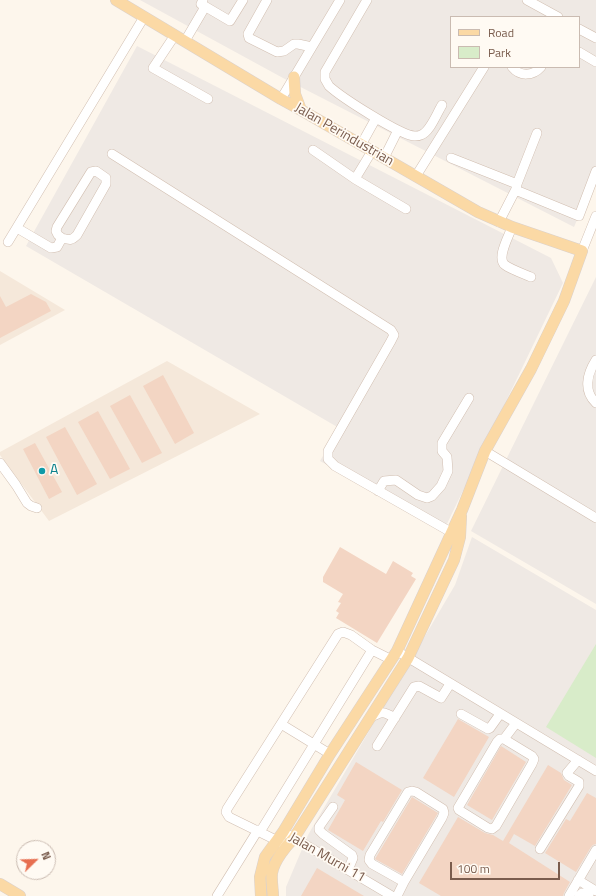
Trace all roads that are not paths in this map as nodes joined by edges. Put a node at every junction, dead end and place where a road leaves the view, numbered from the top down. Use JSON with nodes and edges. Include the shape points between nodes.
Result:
{"nodes":[{"id":1,"x":116,"y":0,"type":"edge"},
{"id":2,"x":243,"y":0,"type":"edge"},
{"id":3,"x":267,"y":0,"type":"edge"},
{"id":4,"x":340,"y":0,"type":"edge"},
{"id":5,"x":367,"y":0,"type":"edge"},
{"id":6,"x":527,"y":0,"type":"edge"},
{"id":7,"x":204,"y":4,"type":"edge"},
{"id":8,"x":556,"y":16,"type":"edge"},
{"id":9,"x":144,"y":17,"type":"junction"},
{"id":10,"x":580,"y":30,"type":"edge"},
{"id":11,"x":174,"y":35,"type":"junction"},
{"id":12,"x":596,"y":38,"type":"edge"},
{"id":13,"x":185,"y":41,"type":"junction"},
{"id":14,"x":312,"y":48,"type":"junction"},
{"id":15,"x":580,"y":53,"type":"edge"},
{"id":16,"x":596,"y":62,"type":"edge"},
{"id":17,"x":483,"y":68,"type":"edge"},
{"id":18,"x":513,"y":68,"type":"edge"},
{"id":19,"x":540,"y":68,"type":"edge"},
{"id":20,"x":294,"y":77,"type":"junction"},
{"id":21,"x":208,"y":99,"type":"dead end"},
{"id":22,"x":281,"y":99,"type":"junction"},
{"id":23,"x":442,"y":105,"type":"dead end"},
{"id":24,"x":301,"y":110,"type":"junction"},
{"id":25,"x":376,"y":118,"type":"junction"},
{"id":26,"x":398,"y":130,"type":"junction"},
{"id":27,"x":537,"y":133,"type":"dead end"},
{"id":28,"x":361,"y":145,"type":"junction"},
{"id":29,"x":313,"y":150,"type":"dead end"},
{"id":30,"x":372,"y":151,"type":"junction"},
{"id":31,"x":112,"y":154,"type":"dead end"},
{"id":32,"x":384,"y":158,"type":"junction"},
{"id":33,"x":451,"y":158,"type":"dead end"},
{"id":34,"x":596,"y":171,"type":"edge"},
{"id":35,"x":416,"y":176,"type":"junction"},
{"id":36,"x":355,"y":179,"type":"junction"},
{"id":37,"x":516,"y":187,"type":"junction"},
{"id":38,"x":406,"y":209,"type":"dead end"},
{"id":39,"x":596,"y":216,"type":"edge"},
{"id":40,"x":499,"y":222,"type":"junction"},
{"id":41,"x":512,"y":227,"type":"junction"},
{"id":42,"x":17,"y":228,"type":"junction"},
{"id":43,"x":62,"y":238,"type":"junction"},
{"id":44,"x":8,"y":242,"type":"dead end"},
{"id":45,"x":582,"y":251,"type":"junction"},
{"id":46,"x":531,"y":277,"type":"dead end"},
{"id":47,"x":596,"y":360,"type":"edge"},
{"id":48,"x":469,"y":398,"type":"dead end"},
{"id":49,"x":596,"y":402,"type":"edge"},
{"id":50,"x":485,"y":451,"type":"junction"},
{"id":51,"x":0,"y":463,"type":"edge"},
{"id":52,"x":378,"y":491,"type":"junction"},
{"id":53,"x":37,"y":508,"type":"dead end"},
{"id":54,"x":596,"y":518,"type":"edge"},
{"id":55,"x":455,"y":535,"type":"junction"},
{"id":56,"x":372,"y":650,"type":"junction"},
{"id":57,"x":394,"y":655,"type":"junction"},
{"id":58,"x":408,"y":658,"type":"junction"},
{"id":59,"x":450,"y":684,"type":"junction"},
{"id":60,"x":461,"y":714,"type":"dead end"},
{"id":61,"x":500,"y":714,"type":"junction"},
{"id":62,"x":370,"y":718,"type":"junction"},
{"id":63,"x":395,"y":718,"type":"junction"},
{"id":64,"x":516,"y":723,"type":"junction"},
{"id":65,"x":281,"y":724,"type":"junction"},
{"id":66,"x":504,"y":739,"type":"junction"},
{"id":67,"x":314,"y":744,"type":"junction"},
{"id":68,"x":378,"y":746,"type":"dead end"},
{"id":69,"x":330,"y":754,"type":"junction"},
{"id":70,"x":578,"y":760,"type":"junction"},
{"id":71,"x":596,"y":771,"type":"edge"},
{"id":72,"x":333,"y":807,"type":"dead end"},
{"id":73,"x":259,"y":831,"type":"junction"},
{"id":74,"x":285,"y":839,"type":"junction"},
{"id":75,"x":540,"y":849,"type":"dead end"},
{"id":76,"x":596,"y":850,"type":"edge"},
{"id":77,"x":348,"y":870,"type":"junction"},
{"id":78,"x":578,"y":880,"type":"junction"},
{"id":79,"x":404,"y":882,"type":"junction"},
{"id":80,"x":0,"y":884,"type":"edge"},
{"id":81,"x":596,"y":891,"type":"edge"},
{"id":82,"x":20,"y":896,"type":"edge"},
{"id":83,"x":217,"y":896,"type":"edge"},
{"id":84,"x":261,"y":896,"type":"edge"},
{"id":85,"x":274,"y":896,"type":"edge"},
{"id":86,"x":392,"y":896,"type":"edge"},
{"id":87,"x":397,"y":896,"type":"edge"},
{"id":88,"x":569,"y":896,"type":"edge"},
{"id":89,"x":579,"y":896,"type":"edge"},
{"id":90,"x":589,"y":896,"type":"edge"}],
"edges":[{"from":1,"to":9,"type":"main road","name":"Jalan Perindustrian"},
{"from":2,"to":7,"type":"street","via":[[230,21]]},
{"from":3,"to":14,"type":"street","via":[[248,34],[249,38],[277,52],[284,51],[294,44]]},
{"from":4,"to":14,"type":"street"},
{"from":5,"to":25,"type":"street","via":[[325,72],[325,79],[332,89]]},
{"from":6,"to":8,"type":"street"},
{"from":7,"to":13,"type":"street"},
{"from":9,"to":11,"type":"main road","name":"Jalan Perindustrian"},
{"from":9,"to":42,"type":"street"},
{"from":10,"to":12,"type":"street"},
{"from":11,"to":13,"type":"main road","name":"Jalan Perindustrian"},
{"from":11,"to":21,"type":"street","via":[[153,68]]},
{"from":13,"to":22,"type":"main road","name":"Jalan Perindustrian"},
{"from":14,"to":20,"type":"street"},
{"from":15,"to":16,"type":"street"},
{"from":17,"to":35,"type":"street"},
{"from":18,"to":19,"type":"street","via":[[524,74],[534,73]]},
{"from":20,"to":22,"type":"street"},
{"from":20,"to":24,"type":"main road","via":[[295,94]]},
{"from":22,"to":24,"type":"main road","name":"Jalan Perindustrian"},
{"from":23,"to":26,"type":"street","via":[[422,135],[414,136]]},
{"from":24,"to":28,"type":"main road","name":"Jalan Perindustrian"},
{"from":25,"to":26,"type":"street"},
{"from":25,"to":28,"type":"street"},
{"from":26,"to":32,"type":"street"},
{"from":27,"to":37,"type":"street"},
{"from":28,"to":30,"type":"main road","name":"Jalan Perindustrian"},
{"from":29,"to":36,"type":"street"},
{"from":30,"to":32,"type":"main road","name":"Jalan Perindustrian"},
{"from":30,"to":36,"type":"street"},
{"from":31,"to":52,"type":"street","via":[[391,330],[394,335],[391,341],[328,451],[328,459],[335,466]]},
{"from":32,"to":35,"type":"main road","name":"Jalan Perindustrian"},
{"from":33,"to":37,"type":"street"},
{"from":34,"to":37,"type":"street","via":[[579,216],[518,192]]},
{"from":35,"to":40,"type":"main road","name":"Jalan Perindustrian"},
{"from":36,"to":38,"type":"street"},
{"from":37,"to":40,"type":"street"},
{"from":39,"to":45,"type":"street"},
{"from":40,"to":41,"type":"main road","name":"Jalan Perindustrian"},
{"from":41,"to":45,"type":"main road","name":"Jalan Perindustrian"},
{"from":41,"to":46,"type":"street","via":[[501,255],[502,261],[505,266]]},
{"from":42,"to":43,"type":"street","via":[[51,248],[57,247]]},
{"from":42,"to":44,"type":"street"},
{"from":43,"to":43,"type":"street","via":[[56,231],[57,227],[91,172],[96,171],[106,178],[106,184],[74,239]]},
{"from":45,"to":50,"type":"main road","via":[[564,301],[531,370]]},
{"from":47,"to":49,"type":"street","via":[[587,382],[591,398]]},
{"from":48,"to":52,"type":"street","via":[[442,443],[448,470],[441,486],[432,496],[427,498],[418,495],[396,480],[384,481]]},
{"from":50,"to":54,"type":"street"},
{"from":50,"to":55,"type":"main road"},
{"from":51,"to":53,"type":"street","via":[[27,503]]},
{"from":52,"to":55,"type":"street"},
{"from":55,"to":57,"type":"main road"},
{"from":55,"to":58,"type":"main road","via":[[454,560]]},
{"from":56,"to":57,"type":"street"},
{"from":56,"to":65,"type":"street","via":[[351,635],[343,632],[338,634]]},
{"from":56,"to":67,"type":"street"},
{"from":57,"to":58,"type":"street"},
{"from":57,"to":69,"type":"main road"},
{"from":58,"to":59,"type":"street"},
{"from":58,"to":62,"type":"main road"},
{"from":59,"to":61,"type":"street"},
{"from":59,"to":63,"type":"street","via":[[441,698],[419,686],[414,687]]},
{"from":60,"to":61,"type":"street","via":[[485,729],[490,728]]},
{"from":61,"to":64,"type":"street"},
{"from":62,"to":63,"type":"street","via":[[385,712]]},
{"from":62,"to":74,"type":"main road"},
{"from":63,"to":68,"type":"street"},
{"from":64,"to":66,"type":"street"},
{"from":64,"to":70,"type":"street"},
{"from":65,"to":67,"type":"street"},
{"from":65,"to":73,"type":"street","name":"Jalan Murni 11","via":[[226,809],[229,817]]},
{"from":66,"to":66,"type":"street","via":[[497,742],[458,808],[492,829],[534,759]]},
{"from":67,"to":69,"type":"street"},
{"from":67,"to":73,"type":"street"},
{"from":69,"to":74,"type":"main road"},
{"from":70,"to":71,"type":"street"},
{"from":70,"to":75,"type":"street","via":[[567,773],[579,782],[579,786]]},
{"from":72,"to":77,"type":"street","via":[[319,830],[352,854]]},
{"from":73,"to":74,"type":"street","name":"Jalan Murni 11"},
{"from":73,"to":83,"type":"street"},
{"from":74,"to":77,"type":"street","name":"Jalan Murni 11"},
{"from":74,"to":84,"type":"main road","via":[[265,857],[260,877]]},
{"from":74,"to":85,"type":"main road","via":[[272,874]]},
{"from":76,"to":78,"type":"street"},
{"from":77,"to":86,"type":"street","name":"Jalan Murni 11"},
{"from":78,"to":81,"type":"street"},
{"from":78,"to":88,"type":"street"},
{"from":79,"to":79,"type":"street","via":[[369,860],[408,792],[412,791],[443,809],[444,813]]},
{"from":79,"to":87,"type":"street"},
{"from":80,"to":82,"type":"main road"},
{"from":89,"to":90,"type":"street","via":[[582,893]]}]}
